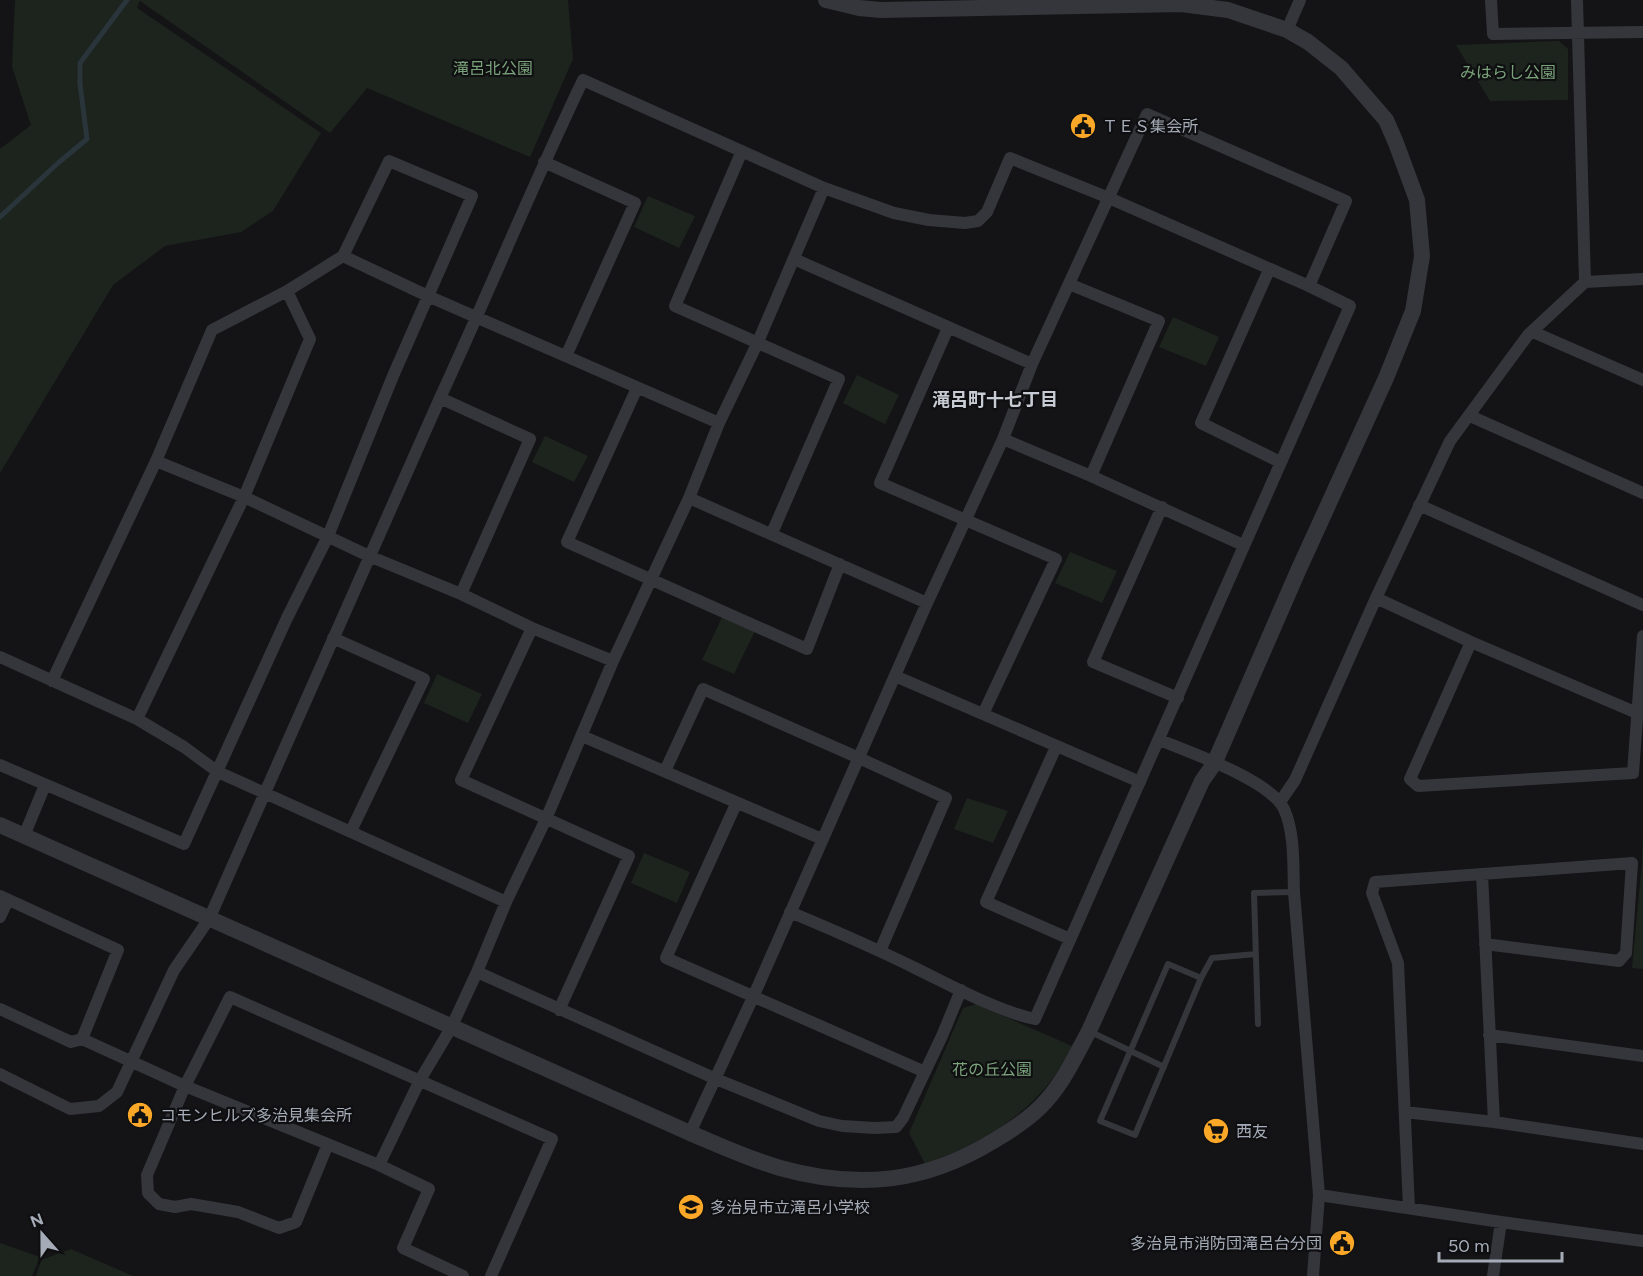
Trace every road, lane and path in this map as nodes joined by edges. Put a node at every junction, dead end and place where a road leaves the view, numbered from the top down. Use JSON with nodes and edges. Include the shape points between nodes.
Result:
{"nodes":[{"id":1,"x":826,"y":0,"type":"edge"},
{"id":2,"x":1300,"y":0,"type":"edge"},
{"id":3,"x":1491,"y":0,"type":"edge"},
{"id":4,"x":1577,"y":0,"type":"edge"},
{"id":5,"x":1181,"y":2,"type":"edge"},
{"id":6,"x":1287,"y":30,"type":"junction"},
{"id":7,"x":1643,"y":32,"type":"edge"},
{"id":8,"x":1578,"y":33,"type":"junction"},
{"id":9,"x":742,"y":151,"type":"junction"},
{"id":10,"x":544,"y":162,"type":"junction"},
{"id":11,"x":824,"y":188,"type":"junction"},
{"id":12,"x":1110,"y":198,"type":"junction"},
{"id":13,"x":343,"y":256,"type":"junction"},
{"id":14,"x":794,"y":259,"type":"junction"},
{"id":15,"x":1269,"y":270,"type":"junction"},
{"id":16,"x":1643,"y":279,"type":"edge"},
{"id":17,"x":1585,"y":282,"type":"junction"},
{"id":18,"x":1069,"y":284,"type":"junction"},
{"id":19,"x":1309,"y":286,"type":"junction"},
{"id":20,"x":287,"y":291,"type":"junction"},
{"id":21,"x":430,"y":297,"type":"junction"},
{"id":22,"x":477,"y":317,"type":"junction"},
{"id":23,"x":948,"y":328,"type":"junction"},
{"id":24,"x":1533,"y":332,"type":"junction"},
{"id":25,"x":757,"y":344,"type":"junction"},
{"id":26,"x":566,"y":356,"type":"junction"},
{"id":27,"x":1032,"y":364,"type":"junction"},
{"id":28,"x":1643,"y":380,"type":"edge"},
{"id":29,"x":637,"y":388,"type":"junction"},
{"id":30,"x":440,"y":398,"type":"junction"},
{"id":31,"x":1470,"y":416,"type":"junction"},
{"id":32,"x":719,"y":423,"type":"junction"},
{"id":33,"x":1003,"y":439,"type":"junction"},
{"id":34,"x":156,"y":461,"type":"junction"},
{"id":35,"x":1280,"y":462,"type":"junction"},
{"id":36,"x":1091,"y":476,"type":"junction"},
{"id":37,"x":1643,"y":493,"type":"edge"},
{"id":38,"x":244,"y":497,"type":"junction"},
{"id":39,"x":689,"y":498,"type":"junction"},
{"id":40,"x":1419,"y":505,"type":"junction"},
{"id":41,"x":1162,"y":507,"type":"junction"},
{"id":42,"x":965,"y":520,"type":"junction"},
{"id":43,"x":772,"y":533,"type":"junction"},
{"id":44,"x":328,"y":536,"type":"junction"},
{"id":45,"x":1243,"y":545,"type":"junction"},
{"id":46,"x":369,"y":556,"type":"junction"},
{"id":47,"x":840,"y":564,"type":"junction"},
{"id":48,"x":651,"y":580,"type":"junction"},
{"id":49,"x":461,"y":594,"type":"junction"},
{"id":50,"x":1376,"y":598,"type":"junction"},
{"id":51,"x":927,"y":603,"type":"junction"},
{"id":52,"x":1643,"y":605,"type":"edge"},
{"id":53,"x":532,"y":628,"type":"junction"},
{"id":54,"x":1643,"y":636,"type":"edge"},
{"id":55,"x":333,"y":638,"type":"junction"},
{"id":56,"x":1471,"y":642,"type":"junction"},
{"id":57,"x":0,"y":657,"type":"edge"},
{"id":58,"x":612,"y":662,"type":"junction"},
{"id":59,"x":895,"y":676,"type":"junction"},
{"id":60,"x":52,"y":681,"type":"junction"},
{"id":61,"x":1178,"y":698,"type":"junction"},
{"id":62,"x":1637,"y":713,"type":"junction"},
{"id":63,"x":983,"y":714,"type":"junction"},
{"id":64,"x":137,"y":718,"type":"junction"},
{"id":65,"x":582,"y":736,"type":"junction"},
{"id":66,"x":1160,"y":740,"type":"junction"},
{"id":67,"x":1056,"y":747,"type":"junction"},
{"id":68,"x":859,"y":758,"type":"junction"},
{"id":69,"x":1214,"y":764,"type":"junction"},
{"id":70,"x":0,"y":765,"type":"edge"},
{"id":71,"x":665,"y":771,"type":"junction"},
{"id":72,"x":218,"y":772,"type":"junction"},
{"id":73,"x":1140,"y":782,"type":"junction"},
{"id":74,"x":45,"y":785,"type":"junction"},
{"id":75,"x":264,"y":793,"type":"junction"},
{"id":76,"x":1280,"y":802,"type":"junction"},
{"id":77,"x":736,"y":804,"type":"junction"},
{"id":78,"x":546,"y":819,"type":"junction"},
{"id":79,"x":0,"y":825,"type":"edge"},
{"id":80,"x":351,"y":831,"type":"junction"},
{"id":81,"x":24,"y":836,"type":"junction"},
{"id":82,"x":822,"y":839,"type":"junction"},
{"id":83,"x":1482,"y":874,"type":"junction"},
{"id":84,"x":1294,"y":892,"type":"junction"},
{"id":85,"x":4,"y":898,"type":"edge"},
{"id":86,"x":506,"y":902,"type":"junction"},
{"id":87,"x":790,"y":912,"type":"junction"},
{"id":88,"x":0,"y":917,"type":"edge"},
{"id":89,"x":209,"y":919,"type":"junction"},
{"id":90,"x":1070,"y":939,"type":"junction"},
{"id":91,"x":1485,"y":944,"type":"junction"},
{"id":92,"x":880,"y":951,"type":"junction"},
{"id":93,"x":1256,"y":954,"type":"junction"},
{"id":94,"x":477,"y":972,"type":"junction"},
{"id":95,"x":1201,"y":978,"type":"junction"},
{"id":96,"x":961,"y":990,"type":"junction"},
{"id":97,"x":754,"y":995,"type":"junction"},
{"id":98,"x":0,"y":1009,"type":"edge"},
{"id":99,"x":559,"y":1010,"type":"junction"},
{"id":100,"x":1258,"y":1024,"type":"dead end"},
{"id":101,"x":451,"y":1028,"type":"junction"},
{"id":102,"x":1089,"y":1031,"type":"junction"},
{"id":103,"x":1490,"y":1035,"type":"junction"},
{"id":104,"x":82,"y":1039,"type":"junction"},
{"id":105,"x":1130,"y":1051,"type":"junction"},
{"id":106,"x":1643,"y":1056,"type":"edge"},
{"id":107,"x":132,"y":1061,"type":"junction"},
{"id":108,"x":1164,"y":1067,"type":"junction"},
{"id":109,"x":925,"y":1072,"type":"junction"},
{"id":110,"x":0,"y":1074,"type":"edge"},
{"id":111,"x":716,"y":1078,"type":"junction"},
{"id":112,"x":420,"y":1080,"type":"junction"},
{"id":113,"x":185,"y":1086,"type":"junction"},
{"id":114,"x":1405,"y":1112,"type":"junction"},
{"id":115,"x":1494,"y":1122,"type":"junction"},
{"id":116,"x":690,"y":1133,"type":"junction"},
{"id":117,"x":328,"y":1144,"type":"junction"},
{"id":118,"x":1643,"y":1144,"type":"edge"},
{"id":119,"x":379,"y":1165,"type":"junction"},
{"id":120,"x":1319,"y":1195,"type":"junction"},
{"id":121,"x":1409,"y":1208,"type":"junction"},
{"id":122,"x":1500,"y":1222,"type":"junction"},
{"id":123,"x":1643,"y":1241,"type":"edge"},
{"id":124,"x":463,"y":1276,"type":"edge"},
{"id":125,"x":491,"y":1276,"type":"edge"},
{"id":126,"x":1312,"y":1276,"type":"edge"},
{"id":127,"x":1493,"y":1276,"type":"edge"}],
"edges":[{"from":1,"to":5,"type":"street","via":[[881,10]]},
{"from":2,"to":6,"type":"street"},
{"from":3,"to":8,"type":"street","via":[[1492,34]]},
{"from":4,"to":8,"type":"street"},
{"from":5,"to":6,"type":"street","via":[[1228,10]]},
{"from":6,"to":69,"type":"street","via":[[1341,68],[1386,120],[1417,200],[1422,256],[1413,311],[1386,378]]},
{"from":7,"to":8,"type":"street"},
{"from":8,"to":17,"type":"street"},
{"from":9,"to":10,"type":"street","via":[[584,80]]},
{"from":9,"to":11,"type":"street"},
{"from":9,"to":25,"type":"street","via":[[675,306]]},
{"from":10,"to":22,"type":"street"},
{"from":10,"to":26,"type":"street","via":[[635,203]]},
{"from":11,"to":12,"type":"street","via":[[894,213],[965,224],[978,221],[987,212],[1010,158]]},
{"from":11,"to":14,"type":"street"},
{"from":12,"to":15,"type":"street"},
{"from":12,"to":18,"type":"street"},
{"from":12,"to":19,"type":"street","via":[[1147,114],[1346,201]]},
{"from":13,"to":20,"type":"street"},
{"from":13,"to":21,"type":"street"},
{"from":13,"to":21,"type":"street","via":[[388,161],[472,196]]},
{"from":14,"to":23,"type":"street"},
{"from":14,"to":25,"type":"street"},
{"from":15,"to":19,"type":"street"},
{"from":15,"to":35,"type":"street","via":[[1201,423]]},
{"from":16,"to":17,"type":"street"},
{"from":17,"to":24,"type":"street"},
{"from":18,"to":27,"type":"street"},
{"from":18,"to":36,"type":"street","via":[[1159,321]]},
{"from":19,"to":35,"type":"street","via":[[1350,306]]},
{"from":20,"to":34,"type":"street","via":[[212,330]]},
{"from":20,"to":38,"type":"street","via":[[310,339]]},
{"from":21,"to":22,"type":"street"},
{"from":21,"to":44,"type":"street","via":[[393,376]]},
{"from":22,"to":26,"type":"street"},
{"from":22,"to":30,"type":"street"},
{"from":23,"to":27,"type":"street"},
{"from":23,"to":42,"type":"street","via":[[880,483]]},
{"from":24,"to":28,"type":"street"},
{"from":24,"to":31,"type":"street"},
{"from":25,"to":32,"type":"street"},
{"from":25,"to":43,"type":"street","via":[[839,379]]},
{"from":26,"to":29,"type":"street"},
{"from":27,"to":33,"type":"street"},
{"from":29,"to":32,"type":"street"},
{"from":29,"to":48,"type":"street","via":[[567,542]]},
{"from":30,"to":46,"type":"street"},
{"from":30,"to":49,"type":"street","via":[[530,439]]},
{"from":31,"to":37,"type":"street"},
{"from":31,"to":40,"type":"street","via":[[1450,441]]},
{"from":32,"to":39,"type":"street"},
{"from":33,"to":36,"type":"street"},
{"from":33,"to":42,"type":"street"},
{"from":34,"to":38,"type":"street"},
{"from":34,"to":60,"type":"street"},
{"from":35,"to":45,"type":"street"},
{"from":36,"to":41,"type":"street"},
{"from":38,"to":44,"type":"street"},
{"from":38,"to":64,"type":"street"},
{"from":39,"to":43,"type":"street"},
{"from":39,"to":48,"type":"street"},
{"from":40,"to":50,"type":"street"},
{"from":40,"to":52,"type":"street"},
{"from":41,"to":45,"type":"street"},
{"from":41,"to":61,"type":"street","via":[[1093,662]]},
{"from":42,"to":51,"type":"street"},
{"from":42,"to":63,"type":"street","via":[[1056,559]]},
{"from":43,"to":47,"type":"street"},
{"from":44,"to":46,"type":"street"},
{"from":44,"to":72,"type":"street"},
{"from":45,"to":61,"type":"street"},
{"from":46,"to":49,"type":"street"},
{"from":46,"to":55,"type":"street"},
{"from":47,"to":48,"type":"street","via":[[807,649]]},
{"from":47,"to":51,"type":"street"},
{"from":48,"to":58,"type":"street"},
{"from":49,"to":53,"type":"street"},
{"from":50,"to":56,"type":"street"},
{"from":50,"to":76,"type":"street","via":[[1295,780]]},
{"from":51,"to":59,"type":"street"},
{"from":53,"to":58,"type":"street"},
{"from":53,"to":78,"type":"street","via":[[461,780]]},
{"from":54,"to":62,"type":"street"},
{"from":55,"to":75,"type":"street"},
{"from":55,"to":80,"type":"street","via":[[424,679]]},
{"from":56,"to":62,"type":"street"},
{"from":56,"to":62,"type":"street","via":[[1410,779],[1418,786],[1633,773]]},
{"from":57,"to":60,"type":"street"},
{"from":58,"to":65,"type":"street"},
{"from":59,"to":63,"type":"street"},
{"from":59,"to":68,"type":"street"},
{"from":60,"to":64,"type":"street"},
{"from":61,"to":66,"type":"street"},
{"from":63,"to":67,"type":"street"},
{"from":64,"to":72,"type":"street"},
{"from":65,"to":71,"type":"street"},
{"from":65,"to":78,"type":"street"},
{"from":66,"to":69,"type":"street"},
{"from":66,"to":73,"type":"street"},
{"from":67,"to":73,"type":"street"},
{"from":67,"to":90,"type":"street","via":[[986,902]]},
{"from":68,"to":71,"type":"street","via":[[703,689]]},
{"from":68,"to":82,"type":"street"},
{"from":68,"to":92,"type":"street","via":[[946,798]]},
{"from":69,"to":76,"type":"street","via":[[1246,777]]},
{"from":69,"to":102,"type":"street","via":[[1202,782]]},
{"from":70,"to":74,"type":"street"},
{"from":71,"to":77,"type":"street"},
{"from":72,"to":74,"type":"street","via":[[184,844]]},
{"from":72,"to":75,"type":"street"},
{"from":73,"to":90,"type":"street"},
{"from":74,"to":81,"type":"street"},
{"from":75,"to":80,"type":"street"},
{"from":75,"to":89,"type":"street"},
{"from":76,"to":84,"type":"street","via":[[1287,817],[1293,852]]},
{"from":77,"to":82,"type":"street"},
{"from":77,"to":97,"type":"street","via":[[666,958]]},
{"from":78,"to":86,"type":"street"},
{"from":78,"to":99,"type":"street","via":[[629,856]]},
{"from":79,"to":81,"type":"street"},
{"from":80,"to":86,"type":"street"},
{"from":81,"to":89,"type":"street"},
{"from":82,"to":87,"type":"street"},
{"from":83,"to":91,"type":"street"},
{"from":83,"to":91,"type":"street","via":[[1632,863],[1626,953],[1619,961]]},
{"from":83,"to":114,"type":"street","via":[[1375,882],[1372,893],[1398,963]]},
{"from":84,"to":93,"type":"lane","via":[[1254,893]]},
{"from":84,"to":120,"type":"street"},
{"from":85,"to":88,"type":"street"},
{"from":85,"to":104,"type":"street","via":[[118,950]]},
{"from":86,"to":94,"type":"street"},
{"from":87,"to":92,"type":"street"},
{"from":87,"to":97,"type":"street"},
{"from":89,"to":101,"type":"street"},
{"from":89,"to":107,"type":"street","via":[[174,970]]},
{"from":90,"to":96,"type":"street","via":[[1035,1020]]},
{"from":91,"to":103,"type":"street"},
{"from":92,"to":96,"type":"street"},
{"from":93,"to":95,"type":"lane","via":[[1212,958]]},
{"from":93,"to":100,"type":"lane"},
{"from":94,"to":99,"type":"street"},
{"from":94,"to":101,"type":"street"},
{"from":95,"to":105,"type":"lane","via":[[1168,964]]},
{"from":95,"to":108,"type":"lane"},
{"from":96,"to":109,"type":"street"},
{"from":97,"to":109,"type":"street"},
{"from":97,"to":111,"type":"street"},
{"from":98,"to":104,"type":"street","via":[[70,1042]]},
{"from":99,"to":111,"type":"street"},
{"from":101,"to":112,"type":"street"},
{"from":101,"to":116,"type":"street"},
{"from":102,"to":105,"type":"lane"},
{"from":102,"to":116,"type":"street","via":[[1069,1069],[1045,1102],[1017,1127],[966,1158],[933,1170],[885,1180],[841,1179],[780,1168]]},
{"from":103,"to":106,"type":"street"},
{"from":103,"to":115,"type":"street"},
{"from":104,"to":107,"type":"street"},
{"from":105,"to":108,"type":"lane"},
{"from":105,"to":108,"type":"lane","via":[[1100,1121],[1135,1135]]},
{"from":107,"to":110,"type":"street","via":[[117,1092],[99,1106],[70,1109]]},
{"from":107,"to":113,"type":"street"},
{"from":109,"to":111,"type":"street","via":[[896,1127],[875,1128],[819,1121]]},
{"from":111,"to":116,"type":"street"},
{"from":112,"to":113,"type":"street","via":[[230,997]]},
{"from":112,"to":119,"type":"street"},
{"from":112,"to":125,"type":"street","via":[[552,1140]]},
{"from":113,"to":117,"type":"street"},
{"from":113,"to":117,"type":"street","via":[[147,1175],[148,1193],[159,1204],[191,1204],[238,1212],[279,1228],[296,1222]]},
{"from":114,"to":115,"type":"street"},
{"from":114,"to":121,"type":"street"},
{"from":115,"to":118,"type":"street"},
{"from":117,"to":119,"type":"street"},
{"from":119,"to":124,"type":"street","via":[[429,1189],[403,1248]]},
{"from":120,"to":121,"type":"street"},
{"from":120,"to":126,"type":"street"},
{"from":121,"to":122,"type":"street"},
{"from":122,"to":123,"type":"street"},
{"from":122,"to":127,"type":"street"}]}
